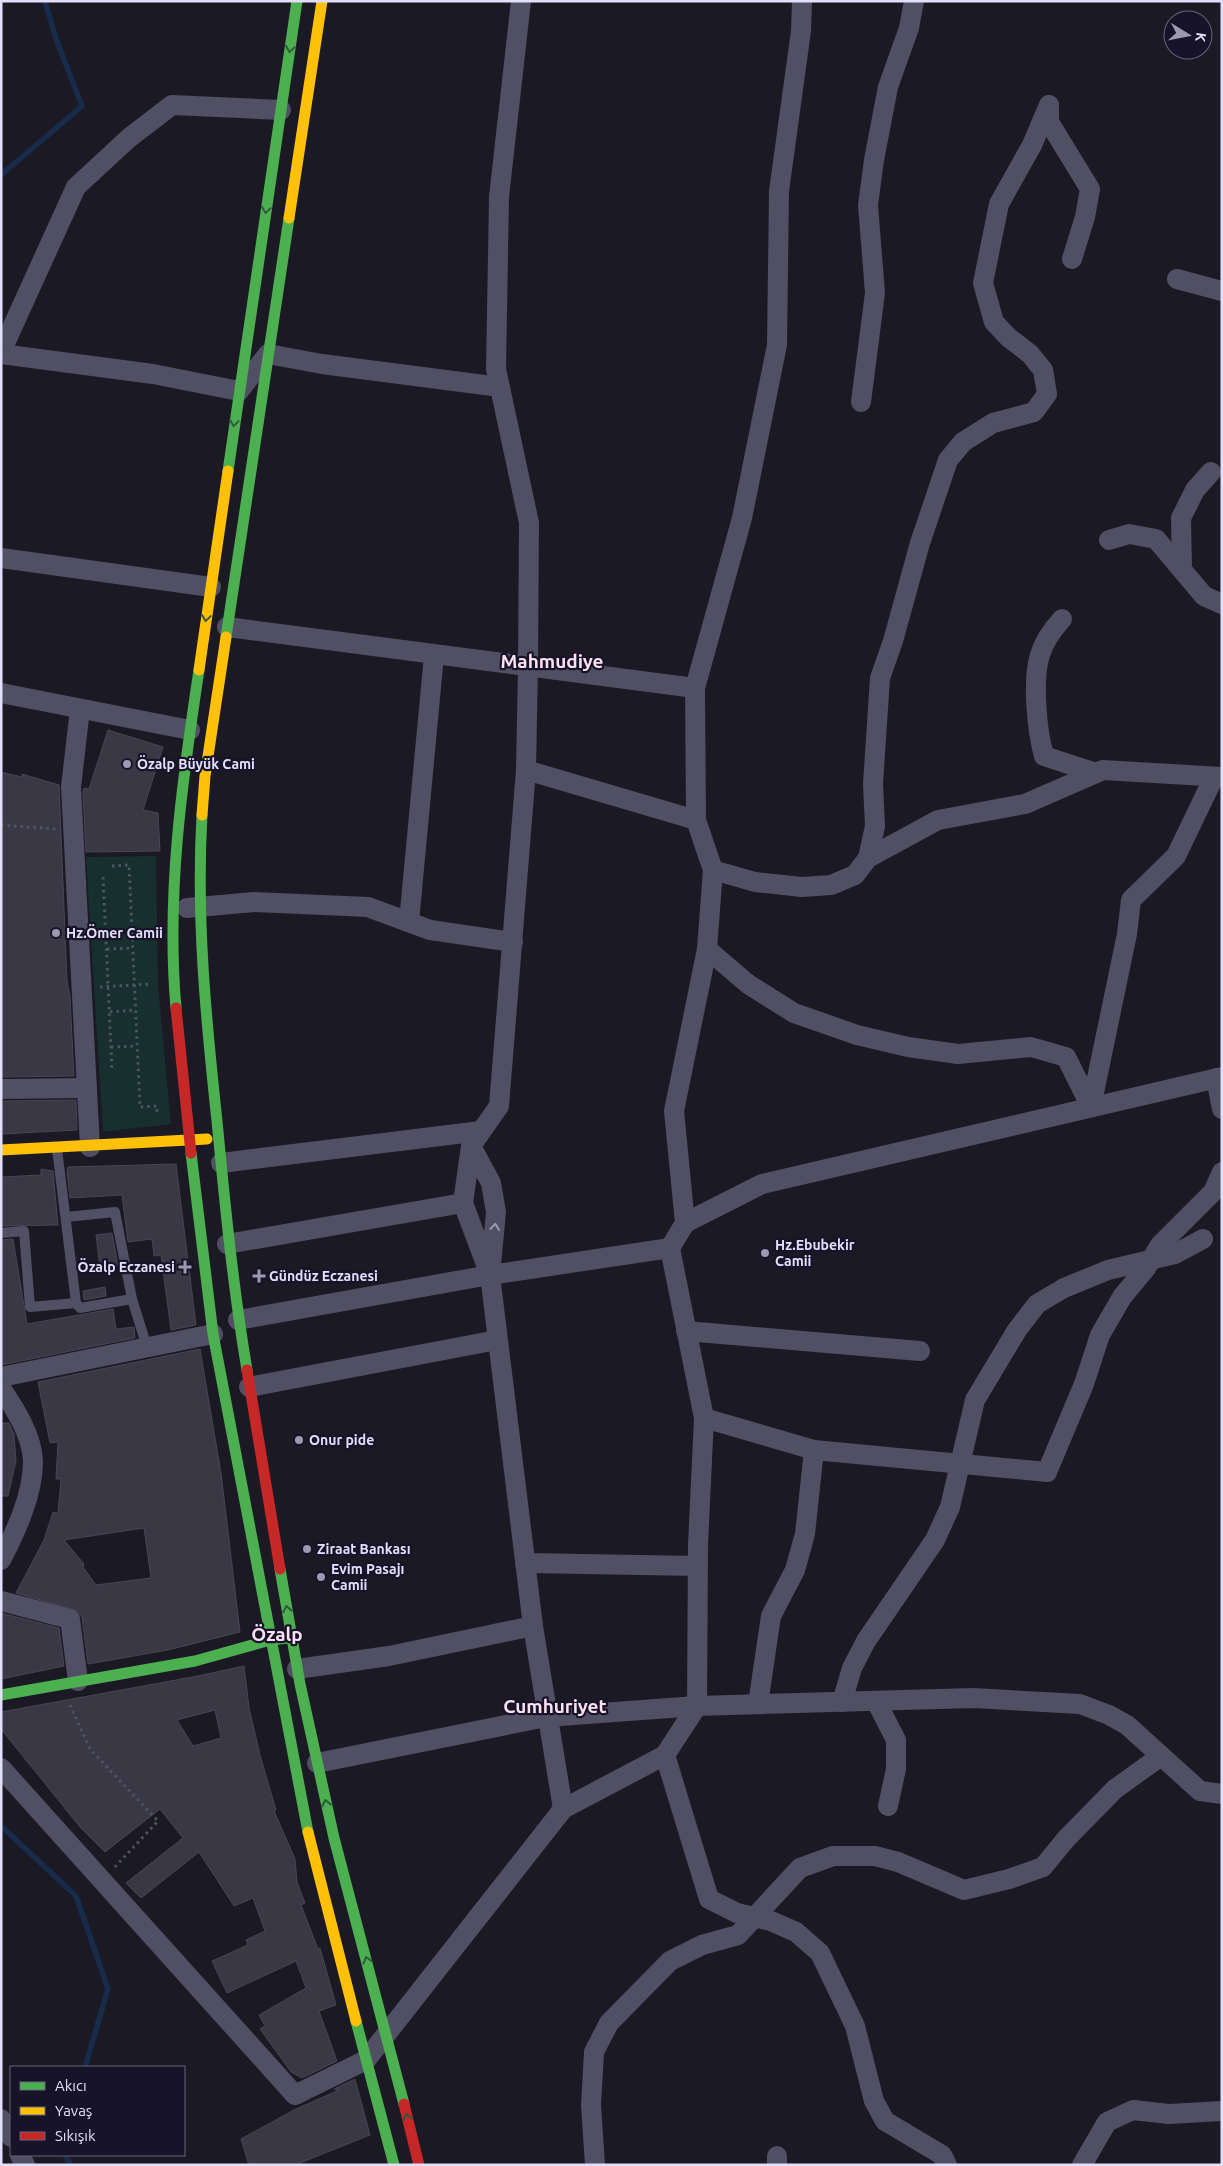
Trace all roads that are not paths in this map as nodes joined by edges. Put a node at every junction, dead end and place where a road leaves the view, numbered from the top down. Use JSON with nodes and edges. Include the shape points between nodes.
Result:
{"nodes":[{"id":1,"x":297,"y":1,"type":"edge"},
{"id":2,"x":322,"y":1,"type":"edge"},
{"id":3,"x":521,"y":1,"type":"edge"},
{"id":4,"x":802,"y":1,"type":"edge"},
{"id":5,"x":914,"y":1,"type":"edge"},
{"id":6,"x":281,"y":110,"type":"junction"},
{"id":7,"x":1072,"y":260,"type":"dead end"},
{"id":8,"x":1177,"y":279,"type":"dead end"},
{"id":9,"x":1222,"y":290,"type":"edge"},
{"id":10,"x":1,"y":353,"type":"edge"},
{"id":11,"x":268,"y":354,"type":"junction"},
{"id":12,"x":500,"y":388,"type":"junction"},
{"id":13,"x":239,"y":391,"type":"junction"},
{"id":14,"x":861,"y":402,"type":"dead end"},
{"id":15,"x":1211,"y":472,"type":"dead end"},
{"id":16,"x":1109,"y":540,"type":"dead end"},
{"id":17,"x":1,"y":558,"type":"edge"},
{"id":18,"x":1182,"y":568,"type":"junction"},
{"id":19,"x":210,"y":587,"type":"junction"},
{"id":20,"x":1222,"y":604,"type":"edge"},
{"id":21,"x":1062,"y":619,"type":"dead end"},
{"id":22,"x":227,"y":627,"type":"junction"},
{"id":23,"x":434,"y":655,"type":"junction"},
{"id":24,"x":528,"y":667,"type":"junction"},
{"id":25,"x":695,"y":688,"type":"junction"},
{"id":26,"x":1,"y":693,"type":"edge"},
{"id":27,"x":80,"y":709,"type":"junction"},
{"id":28,"x":190,"y":730,"type":"junction"},
{"id":29,"x":526,"y":770,"type":"junction"},
{"id":30,"x":1096,"y":773,"type":"junction"},
{"id":31,"x":1218,"y":777,"type":"edge"},
{"id":32,"x":696,"y":820,"type":"junction"},
{"id":33,"x":868,"y":858,"type":"junction"},
{"id":34,"x":713,"y":870,"type":"junction"},
{"id":35,"x":173,"y":908,"type":"junction"},
{"id":36,"x":199,"y":908,"type":"junction"},
{"id":37,"x":409,"y":922,"type":"junction"},
{"id":38,"x":512,"y":942,"type":"junction"},
{"id":39,"x":707,"y":949,"type":"junction"},
{"id":40,"x":1219,"y":1077,"type":"edge"},
{"id":41,"x":87,"y":1088,"type":"junction"},
{"id":42,"x":1,"y":1089,"type":"edge"},
{"id":43,"x":1091,"y":1107,"type":"junction"},
{"id":44,"x":1222,"y":1110,"type":"edge"},
{"id":45,"x":217,"y":1138,"type":"junction"},
{"id":46,"x":476,"y":1138,"type":"junction"},
{"id":47,"x":189,"y":1140,"type":"junction"},
{"id":48,"x":90,"y":1146,"type":"junction"},
{"id":49,"x":57,"y":1148,"type":"junction"},
{"id":50,"x":1,"y":1150,"type":"edge"},
{"id":51,"x":221,"y":1164,"type":"junction"},
{"id":52,"x":1222,"y":1172,"type":"edge"},
{"id":53,"x":463,"y":1203,"type":"junction"},
{"id":54,"x":66,"y":1217,"type":"junction"},
{"id":55,"x":685,"y":1223,"type":"junction"},
{"id":56,"x":1,"y":1233,"type":"edge"},
{"id":57,"x":1203,"y":1239,"type":"dead end"},
{"id":58,"x":227,"y":1244,"type":"junction"},
{"id":59,"x":670,"y":1248,"type":"junction"},
{"id":60,"x":1152,"y":1258,"type":"junction"},
{"id":61,"x":490,"y":1275,"type":"junction"},
{"id":62,"x":132,"y":1299,"type":"junction"},
{"id":63,"x":76,"y":1303,"type":"junction"},
{"id":64,"x":238,"y":1320,"type":"junction"},
{"id":65,"x":686,"y":1331,"type":"junction"},
{"id":66,"x":213,"y":1334,"type":"junction"},
{"id":67,"x":497,"y":1340,"type":"junction"},
{"id":68,"x":148,"y":1347,"type":"junction"},
{"id":69,"x":920,"y":1351,"type":"dead end"},
{"id":70,"x":1,"y":1377,"type":"edge"},
{"id":71,"x":249,"y":1386,"type":"junction"},
{"id":72,"x":1,"y":1388,"type":"edge"},
{"id":73,"x":704,"y":1418,"type":"junction"},
{"id":74,"x":814,"y":1450,"type":"junction"},
{"id":75,"x":961,"y":1464,"type":"junction"},
{"id":76,"x":1,"y":1560,"type":"edge"},
{"id":77,"x":525,"y":1563,"type":"junction"},
{"id":78,"x":698,"y":1566,"type":"junction"},
{"id":79,"x":1,"y":1602,"type":"edge"},
{"id":80,"x":533,"y":1626,"type":"junction"},
{"id":81,"x":292,"y":1638,"type":"junction"},
{"id":82,"x":270,"y":1640,"type":"junction"},
{"id":83,"x":297,"y":1668,"type":"junction"},
{"id":84,"x":69,"y":1683,"type":"junction"},
{"id":85,"x":1,"y":1695,"type":"edge"},
{"id":86,"x":876,"y":1701,"type":"junction"},
{"id":87,"x":842,"y":1702,"type":"junction"},
{"id":88,"x":758,"y":1704,"type":"junction"},
{"id":89,"x":697,"y":1706,"type":"junction"},
{"id":90,"x":546,"y":1717,"type":"junction"},
{"id":91,"x":665,"y":1755,"type":"junction"},
{"id":92,"x":1161,"y":1756,"type":"junction"},
{"id":93,"x":317,"y":1763,"type":"junction"},
{"id":94,"x":1,"y":1768,"type":"edge"},
{"id":95,"x":1222,"y":1794,"type":"edge"},
{"id":96,"x":888,"y":1806,"type":"dead end"},
{"id":97,"x":563,"y":1810,"type":"junction"},
{"id":98,"x":753,"y":1917,"type":"junction"},
{"id":99,"x":387,"y":2033,"type":"junction"},
{"id":100,"x":366,"y":2060,"type":"junction"},
{"id":101,"x":1222,"y":2111,"type":"edge"},
{"id":102,"x":1,"y":2119,"type":"edge"},
{"id":103,"x":10,"y":2135,"type":"edge"},
{"id":104,"x":394,"y":2165,"type":"edge"},
{"id":105,"x":419,"y":2165,"type":"edge"},
{"id":106,"x":595,"y":2165,"type":"edge"},
{"id":107,"x":947,"y":2165,"type":"edge"},
{"id":108,"x":1082,"y":2165,"type":"edge"}],
"edges":[{"from":1,"to":6,"type":"main road","one_way":true},
{"from":2,"to":11,"type":"main road"},
{"from":3,"to":12,"type":"street","via":[[499,197],[496,369]]},
{"from":4,"to":25,"type":"street","via":[[801,31],[779,191],[777,345],[742,518]]},
{"from":5,"to":14,"type":"street","via":[[909,28],[888,87],[868,205],[875,294]]},
{"from":6,"to":10,"type":"street","via":[[172,105],[129,138],[76,187]]},
{"from":6,"to":13,"type":"main road","one_way":true},
{"from":7,"to":33,"type":"street","via":[[1090,189],[1050,122],[1049,105],[1032,146],[998,204],[983,282],[994,322],[1044,370],[1047,394],[1034,412],[993,423],[963,442],[948,460],[880,678],[873,784],[875,826]]},
{"from":8,"to":9,"type":"street"},
{"from":10,"to":13,"type":"street","via":[[153,374]]},
{"from":11,"to":12,"type":"street"},
{"from":11,"to":13,"type":"street"},
{"from":11,"to":22,"type":"main road"},
{"from":12,"to":24,"type":"street","via":[[529,523]]},
{"from":13,"to":19,"type":"main road","one_way":true},
{"from":15,"to":18,"type":"street","via":[[1194,490],[1181,518]]},
{"from":16,"to":18,"type":"street","via":[[1130,534],[1156,539]]},
{"from":17,"to":19,"type":"street"},
{"from":18,"to":20,"type":"street","via":[[1204,596]]},
{"from":19,"to":28,"type":"main road","one_way":true},
{"from":21,"to":30,"type":"street","via":[[1048,635],[1039,656],[1039,739],[1044,756]]},
{"from":22,"to":23,"type":"street"},
{"from":22,"to":36,"type":"main road","via":[[205,776]]},
{"from":23,"to":24,"type":"street"},
{"from":23,"to":37,"type":"street"},
{"from":24,"to":25,"type":"street"},
{"from":24,"to":29,"type":"street"},
{"from":25,"to":32,"type":"street"},
{"from":26,"to":27,"type":"street"},
{"from":27,"to":28,"type":"street"},
{"from":27,"to":41,"type":"street","via":[[71,787]]},
{"from":28,"to":35,"type":"main road"},
{"from":29,"to":32,"type":"street"},
{"from":29,"to":38,"type":"street"},
{"from":30,"to":31,"type":"street","via":[[1103,770]]},
{"from":30,"to":33,"type":"street","via":[[1025,804],[938,820]]},
{"from":31,"to":43,"type":"street","via":[[1176,856],[1131,900],[1127,934]]},
{"from":32,"to":34,"type":"street"},
{"from":33,"to":34,"type":"street","via":[[855,875],[831,886],[802,887],[755,882]]},
{"from":34,"to":39,"type":"street"},
{"from":35,"to":36,"type":"street"},
{"from":35,"to":47,"type":"main road","via":[[174,982]]},
{"from":36,"to":37,"type":"street","via":[[254,902],[368,906]]},
{"from":36,"to":45,"type":"main road"},
{"from":37,"to":38,"type":"street","via":[[430,930]]},
{"from":38,"to":46,"type":"street","via":[[500,1106]]},
{"from":39,"to":43,"type":"street","via":[[748,984],[794,1013],[857,1035],[958,1054],[1031,1047],[1066,1057]]},
{"from":39,"to":55,"type":"street","via":[[674,1111]]},
{"from":40,"to":43,"type":"street"},
{"from":40,"to":44,"type":"street"},
{"from":41,"to":42,"type":"street"},
{"from":41,"to":48,"type":"street"},
{"from":43,"to":55,"type":"street","via":[[762,1184]]},
{"from":45,"to":47,"type":"main road"},
{"from":45,"to":51,"type":"main road"},
{"from":46,"to":51,"type":"street"},
{"from":46,"to":53,"type":"street"},
{"from":61,"to":46,"type":"street","one_way":true,"via":[[496,1212],[491,1183]]},
{"from":47,"to":48,"type":"main road"},
{"from":47,"to":66,"type":"main road"},
{"from":48,"to":49,"type":"main road"},
{"from":49,"to":50,"type":"main road"},
{"from":49,"to":54,"type":"lane"},
{"from":51,"to":58,"type":"main road"},
{"from":52,"to":60,"type":"street","via":[[1214,1192],[1160,1245]]},
{"from":53,"to":58,"type":"street"},
{"from":53,"to":61,"type":"street"},
{"from":54,"to":62,"type":"lane","via":[[114,1212]]},
{"from":54,"to":63,"type":"lane"},
{"from":55,"to":59,"type":"street"},
{"from":56,"to":63,"type":"lane","via":[[24,1231],[30,1307]]},
{"from":57,"to":60,"type":"street","via":[[1175,1254]]},
{"from":58,"to":64,"type":"main road"},
{"from":59,"to":61,"type":"street"},
{"from":59,"to":65,"type":"street"},
{"from":60,"to":75,"type":"street","via":[[1108,1270],[1064,1288],[1038,1304],[1017,1330],[975,1400]]},
{"from":60,"to":75,"type":"street","via":[[1122,1297],[1100,1335],[1084,1384],[1047,1472]]},
{"from":61,"to":64,"type":"street"},
{"from":61,"to":67,"type":"street"},
{"from":62,"to":63,"type":"lane","via":[[80,1308]]},
{"from":62,"to":68,"type":"lane"},
{"from":64,"to":71,"type":"main road"},
{"from":65,"to":69,"type":"street"},
{"from":65,"to":73,"type":"street"},
{"from":66,"to":68,"type":"street"},
{"from":66,"to":82,"type":"main road"},
{"from":67,"to":71,"type":"street"},
{"from":67,"to":77,"type":"street"},
{"from":68,"to":70,"type":"street"},
{"from":81,"to":71,"type":"main road","one_way":true},
{"from":72,"to":76,"type":"street","via":[[26,1430],[33,1461],[27,1499]]},
{"from":73,"to":74,"type":"street"},
{"from":73,"to":78,"type":"street"},
{"from":74,"to":75,"type":"street"},
{"from":74,"to":88,"type":"street","via":[[805,1534],[795,1570],[770,1616]]},
{"from":75,"to":87,"type":"street","via":[[950,1507],[935,1540],[866,1641],[852,1668]]},
{"from":77,"to":78,"type":"street"},
{"from":77,"to":80,"type":"street"},
{"from":78,"to":89,"type":"street"},
{"from":79,"to":84,"type":"street","via":[[70,1618]]},
{"from":80,"to":83,"type":"street","via":[[389,1656]]},
{"from":80,"to":90,"type":"street"},
{"from":81,"to":82,"type":"main road"},
{"from":81,"to":83,"type":"main road"},
{"from":82,"to":84,"type":"main road","via":[[195,1661]]},
{"from":82,"to":100,"type":"main road","via":[[310,1843]]},
{"from":83,"to":93,"type":"main road"},
{"from":84,"to":85,"type":"main road"},
{"from":86,"to":87,"type":"street"},
{"from":86,"to":92,"type":"street","via":[[973,1698],[1080,1704],[1126,1725]]},
{"from":86,"to":96,"type":"street","via":[[896,1740],[896,1769]]},
{"from":87,"to":88,"type":"street"},
{"from":88,"to":89,"type":"street"},
{"from":89,"to":90,"type":"street"},
{"from":89,"to":91,"type":"street"},
{"from":90,"to":93,"type":"street"},
{"from":90,"to":97,"type":"street"},
{"from":91,"to":97,"type":"street"},
{"from":91,"to":98,"type":"street","via":[[709,1899]]},
{"from":92,"to":95,"type":"street","via":[[1200,1791]]},
{"from":92,"to":98,"type":"street","via":[[1115,1789],[1042,1867],[964,1890],[898,1862],[875,1856],[834,1856],[800,1868]]},
{"from":99,"to":93,"type":"main road","one_way":true},
{"from":94,"to":100,"type":"street","via":[[295,2096]]},
{"from":97,"to":99,"type":"street"},
{"from":98,"to":106,"type":"street","via":[[738,1935],[702,1945],[670,1961],[610,2023],[594,2052],[591,2105]]},
{"from":98,"to":107,"type":"street","via":[[796,1932],[820,1953],[855,2026],[874,2101],[885,2121],[942,2155]]},
{"from":99,"to":100,"type":"street"},
{"from":105,"to":99,"type":"main road","one_way":true},
{"from":100,"to":104,"type":"main road"},
{"from":101,"to":108,"type":"street","via":[[1169,2114],[1134,2110],[1107,2122]]},
{"from":102,"to":103,"type":"street"}]}
